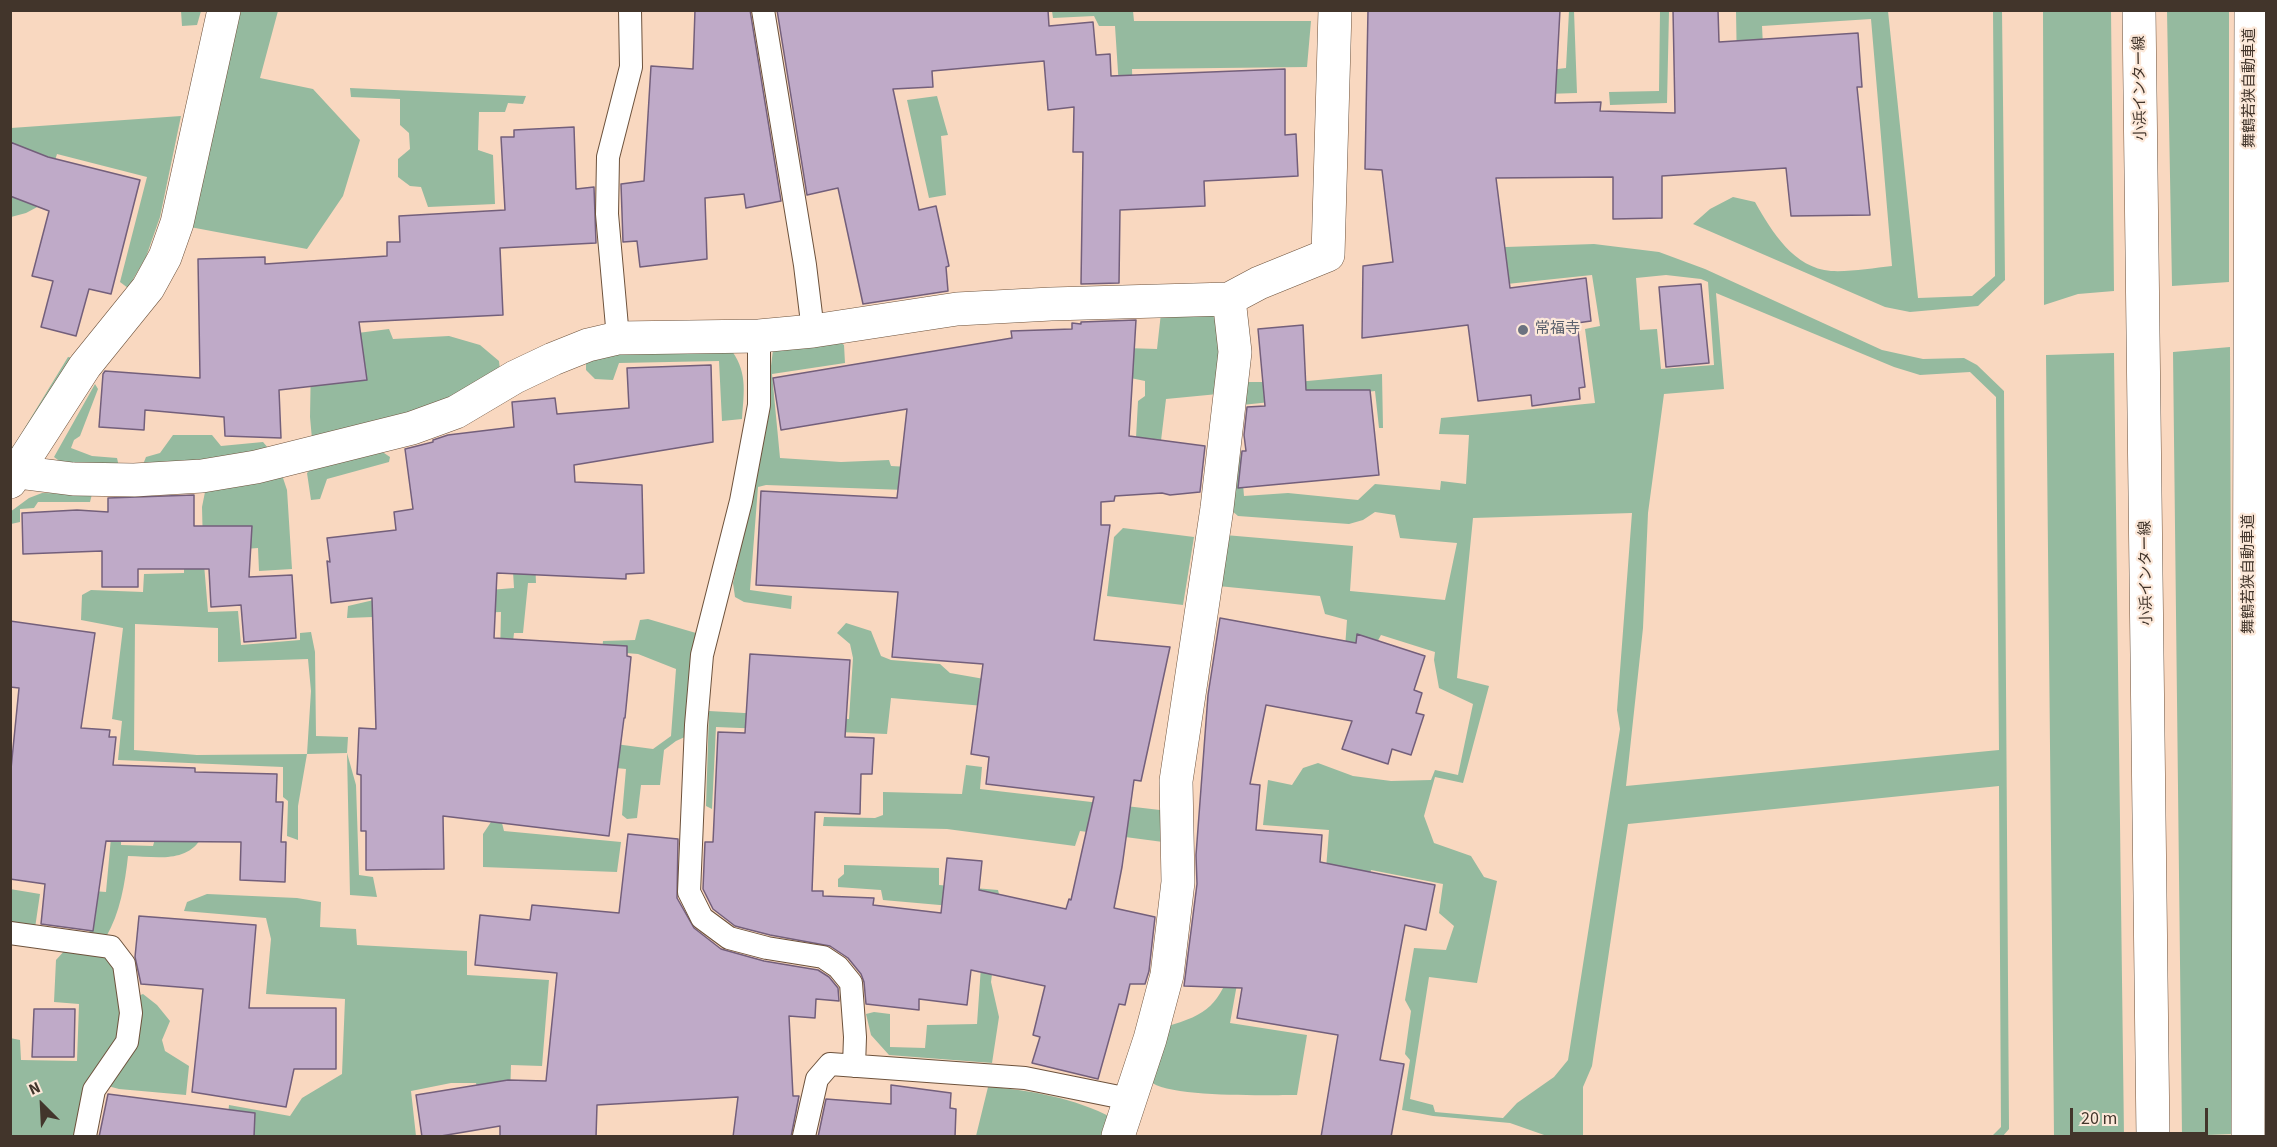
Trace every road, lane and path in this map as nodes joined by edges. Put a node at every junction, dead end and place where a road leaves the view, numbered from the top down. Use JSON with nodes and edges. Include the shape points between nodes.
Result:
{"nodes":[{"id":1,"x":224,"y":10,"type":"edge"},
{"id":2,"x":630,"y":10,"type":"edge"},
{"id":3,"x":763,"y":10,"type":"edge"},
{"id":4,"x":1335,"y":10,"type":"edge"},
{"id":5,"x":2139,"y":10,"type":"edge"},
{"id":6,"x":2251,"y":10,"type":"edge"},
{"id":7,"x":1229,"y":299,"type":"junction"},
{"id":8,"x":813,"y":331,"type":"junction"},
{"id":9,"x":759,"y":336,"type":"junction"},
{"id":10,"x":618,"y":338,"type":"junction"},
{"id":11,"x":14,"y":477,"type":"edge"},
{"id":12,"x":10,"y":933,"type":"edge"},
{"id":13,"x":855,"y":1066,"type":"junction"},
{"id":14,"x":1129,"y":1099,"type":"junction"},
{"id":15,"x":85,"y":1137,"type":"edge"},
{"id":16,"x":804,"y":1137,"type":"edge"},
{"id":17,"x":1118,"y":1137,"type":"edge"},
{"id":18,"x":2153,"y":1137,"type":"edge"},
{"id":19,"x":2248,"y":1137,"type":"edge"}],
"edges":[{"from":1,"to":11,"type":"main road","via":[[177,223],[165,257],[148,288],[86,366]]},
{"from":2,"to":10,"type":"lane","via":[[631,67],[608,158],[606,214]]},
{"from":3,"to":8,"type":"lane"},
{"from":4,"to":7,"type":"main road","via":[[1328,255]]},
{"from":5,"to":18,"type":"main road","name":"小浜インター線"},
{"from":6,"to":19,"type":"main road","name":"舞鶴若狭自動車道"},
{"from":7,"to":8,"type":"main road","via":[[957,309]]},
{"from":7,"to":14,"type":"main road","via":[[1235,352],[1217,508],[1176,781],[1178,882],[1167,975]]},
{"from":8,"to":9,"type":"main road"},
{"from":9,"to":10,"type":"main road"},
{"from":9,"to":13,"type":"lane","via":[[759,405],[741,501],[702,655],[689,892],[702,918],[729,938],[824,957],[838,967],[850,983]]},
{"from":10,"to":11,"type":"main road","via":[[554,359],[456,412],[412,428],[256,467],[202,476],[134,480]]},
{"from":12,"to":15,"type":"lane","via":[[111,947],[124,964],[131,1013],[127,1042],[94,1090]]},
{"from":13,"to":14,"type":"lane","via":[[1025,1078]]},
{"from":13,"to":16,"type":"lane","via":[[830,1064],[817,1079]]},
{"from":14,"to":17,"type":"main road"}]}
